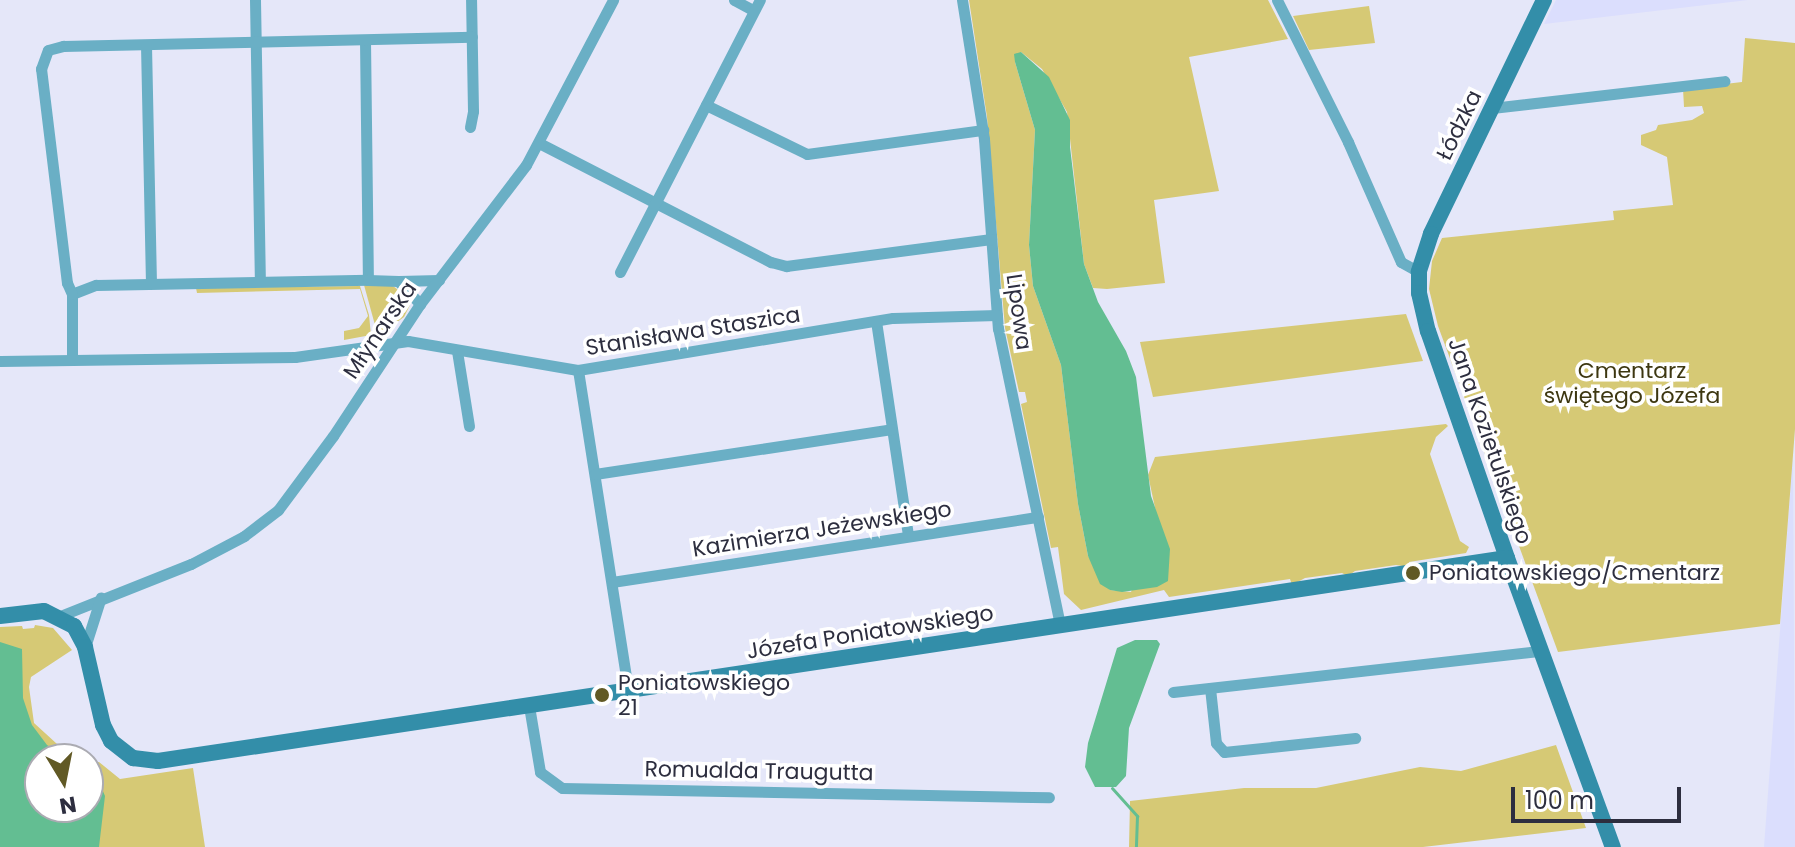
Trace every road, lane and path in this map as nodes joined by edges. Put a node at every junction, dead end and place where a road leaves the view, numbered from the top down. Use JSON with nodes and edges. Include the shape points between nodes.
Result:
{"nodes":[{"id":1,"x":255,"y":0,"type":"edge"},
{"id":2,"x":471,"y":0,"type":"edge"},
{"id":3,"x":613,"y":0,"type":"edge"},
{"id":4,"x":734,"y":0,"type":"edge"},
{"id":5,"x":962,"y":0,"type":"edge"},
{"id":6,"x":1277,"y":0,"type":"edge"},
{"id":7,"x":1544,"y":0,"type":"edge"},
{"id":8,"x":757,"y":5,"type":"edge"},
{"id":9,"x":472,"y":37,"type":"junction"},
{"id":10,"x":365,"y":40,"type":"junction"},
{"id":11,"x":256,"y":43,"type":"junction"},
{"id":12,"x":146,"y":45,"type":"junction"},
{"id":13,"x":1724,"y":81,"type":"dead end"},
{"id":14,"x":706,"y":105,"type":"junction"},
{"id":15,"x":1492,"y":108,"type":"junction"},
{"id":16,"x":470,"y":127,"type":"dead end"},
{"id":17,"x":983,"y":130,"type":"junction"},
{"id":18,"x":539,"y":143,"type":"junction"},
{"id":19,"x":656,"y":203,"type":"junction"},
{"id":20,"x":991,"y":239,"type":"junction"},
{"id":21,"x":620,"y":272,"type":"dead end"},
{"id":22,"x":1419,"y":272,"type":"junction"},
{"id":23,"x":368,"y":280,"type":"junction"},
{"id":24,"x":439,"y":280,"type":"junction"},
{"id":25,"x":260,"y":281,"type":"junction"},
{"id":26,"x":398,"y":281,"type":"junction"},
{"id":27,"x":151,"y":283,"type":"junction"},
{"id":28,"x":72,"y":294,"type":"junction"},
{"id":29,"x":420,"y":304,"type":"junction"},
{"id":30,"x":997,"y":315,"type":"junction"},
{"id":31,"x":876,"y":321,"type":"junction"},
{"id":32,"x":396,"y":341,"type":"junction"},
{"id":33,"x":457,"y":351,"type":"junction"},
{"id":34,"x":72,"y":360,"type":"junction"},
{"id":35,"x":0,"y":361,"type":"edge"},
{"id":36,"x":578,"y":370,"type":"junction"},
{"id":37,"x":469,"y":426,"type":"dead end"},
{"id":38,"x":892,"y":429,"type":"junction"},
{"id":39,"x":595,"y":474,"type":"junction"},
{"id":40,"x":1038,"y":517,"type":"junction"},
{"id":41,"x":908,"y":536,"type":"junction"},
{"id":42,"x":1507,"y":558,"type":"junction"},
{"id":43,"x":612,"y":582,"type":"junction"},
{"id":44,"x":101,"y":597,"type":"junction"},
{"id":45,"x":0,"y":616,"type":"edge"},
{"id":46,"x":60,"y":616,"type":"junction"},
{"id":47,"x":1060,"y":626,"type":"junction"},
{"id":48,"x":85,"y":647,"type":"junction"},
{"id":49,"x":1541,"y":651,"type":"junction"},
{"id":50,"x":1210,"y":688,"type":"junction"},
{"id":51,"x":628,"y":691,"type":"junction"},
{"id":52,"x":1173,"y":692,"type":"dead end"},
{"id":53,"x":529,"y":706,"type":"junction"},
{"id":54,"x":1355,"y":738,"type":"dead end"},
{"id":55,"x":1049,"y":797,"type":"dead end"},
{"id":56,"x":1613,"y":847,"type":"edge"}],
"edges":[{"from":1,"to":11,"type":"street"},
{"from":2,"to":9,"type":"street"},
{"from":3,"to":18,"type":"street","name":"Młynarska"},
{"from":4,"to":8,"type":"street"},
{"from":5,"to":17,"type":"street","name":"Lipowa"},
{"from":6,"to":22,"type":"street","via":[[1401,262]]},
{"from":7,"to":15,"type":"street","name":"Łódzka"},
{"from":8,"to":14,"type":"street"},
{"from":9,"to":10,"type":"street"},
{"from":9,"to":16,"type":"street"},
{"from":10,"to":11,"type":"street"},
{"from":10,"to":23,"type":"street"},
{"from":11,"to":12,"type":"street"},
{"from":11,"to":25,"type":"street"},
{"from":12,"to":27,"type":"street"},
{"from":12,"to":28,"type":"street","via":[[63,46],[48,50],[41,69]]},
{"from":13,"to":15,"type":"street"},
{"from":14,"to":17,"type":"street","via":[[807,154]]},
{"from":14,"to":19,"type":"street"},
{"from":15,"to":22,"type":"street","name":"Łódzka","via":[[1431,234]]},
{"from":17,"to":20,"type":"street","name":"Lipowa"},
{"from":18,"to":19,"type":"street"},
{"from":18,"to":24,"type":"street","name":"Młynarska"},
{"from":19,"to":20,"type":"street","via":[[786,266]]},
{"from":19,"to":21,"type":"street"},
{"from":20,"to":30,"type":"street","name":"Lipowa"},
{"from":22,"to":42,"type":"street","name":"Jana Kozietulskiego","via":[[1428,331]]},
{"from":23,"to":25,"type":"street"},
{"from":23,"to":26,"type":"street"},
{"from":24,"to":26,"type":"street"},
{"from":24,"to":29,"type":"street","name":"Młynarska"},
{"from":25,"to":27,"type":"street"},
{"from":26,"to":29,"type":"street"},
{"from":27,"to":28,"type":"street","via":[[96,285]]},
{"from":28,"to":34,"type":"street"},
{"from":29,"to":32,"type":"street","name":"Młynarska"},
{"from":30,"to":31,"type":"street","name":"Stanisława Staszica"},
{"from":30,"to":40,"type":"street","name":"Lipowa"},
{"from":31,"to":36,"type":"street","name":"Stanisława Staszica"},
{"from":31,"to":38,"type":"street"},
{"from":32,"to":33,"type":"street","name":"Stanisława Staszica"},
{"from":32,"to":34,"type":"street","name":"Stanisława Staszica","via":[[295,357]]},
{"from":32,"to":44,"type":"street","name":"Młynarska","via":[[291,495],[261,526],[191,564]]},
{"from":33,"to":36,"type":"street","name":"Stanisława Staszica"},
{"from":33,"to":37,"type":"street"},
{"from":34,"to":35,"type":"street","name":"Stanisława Staszica"},
{"from":36,"to":39,"type":"street"},
{"from":38,"to":39,"type":"street"},
{"from":38,"to":41,"type":"street"},
{"from":39,"to":43,"type":"street"},
{"from":40,"to":41,"type":"street","name":"Kazimierza Jeżewskiego"},
{"from":40,"to":47,"type":"street","name":"Lipowa"},
{"from":41,"to":43,"type":"street","name":"Kazimierza Jeżewskiego"},
{"from":42,"to":47,"type":"street","name":"Józefa Poniatowskiego"},
{"from":42,"to":49,"type":"street","name":"Jana Kozietulskiego"},
{"from":43,"to":51,"type":"street"},
{"from":44,"to":46,"type":"street","name":"Młynarska"},
{"from":44,"to":48,"type":"street"},
{"from":45,"to":46,"type":"street","via":[[44,611]]},
{"from":46,"to":48,"type":"street","name":"Józefa Poniatowskiego","via":[[74,626]]},
{"from":47,"to":51,"type":"street","name":"Józefa Poniatowskiego"},
{"from":48,"to":53,"type":"street","name":"Józefa Poniatowskiego","via":[[106,733],[123,752],[146,762]]},
{"from":49,"to":50,"type":"street"},
{"from":49,"to":56,"type":"street","name":"Jana Kozietulskiego"},
{"from":50,"to":52,"type":"street"},
{"from":50,"to":54,"type":"street","via":[[1216,743],[1224,752]]},
{"from":51,"to":53,"type":"street","name":"Józefa Poniatowskiego"},
{"from":53,"to":55,"type":"street","name":"Romualda Traugutta","via":[[538,766],[562,788]]}]}
